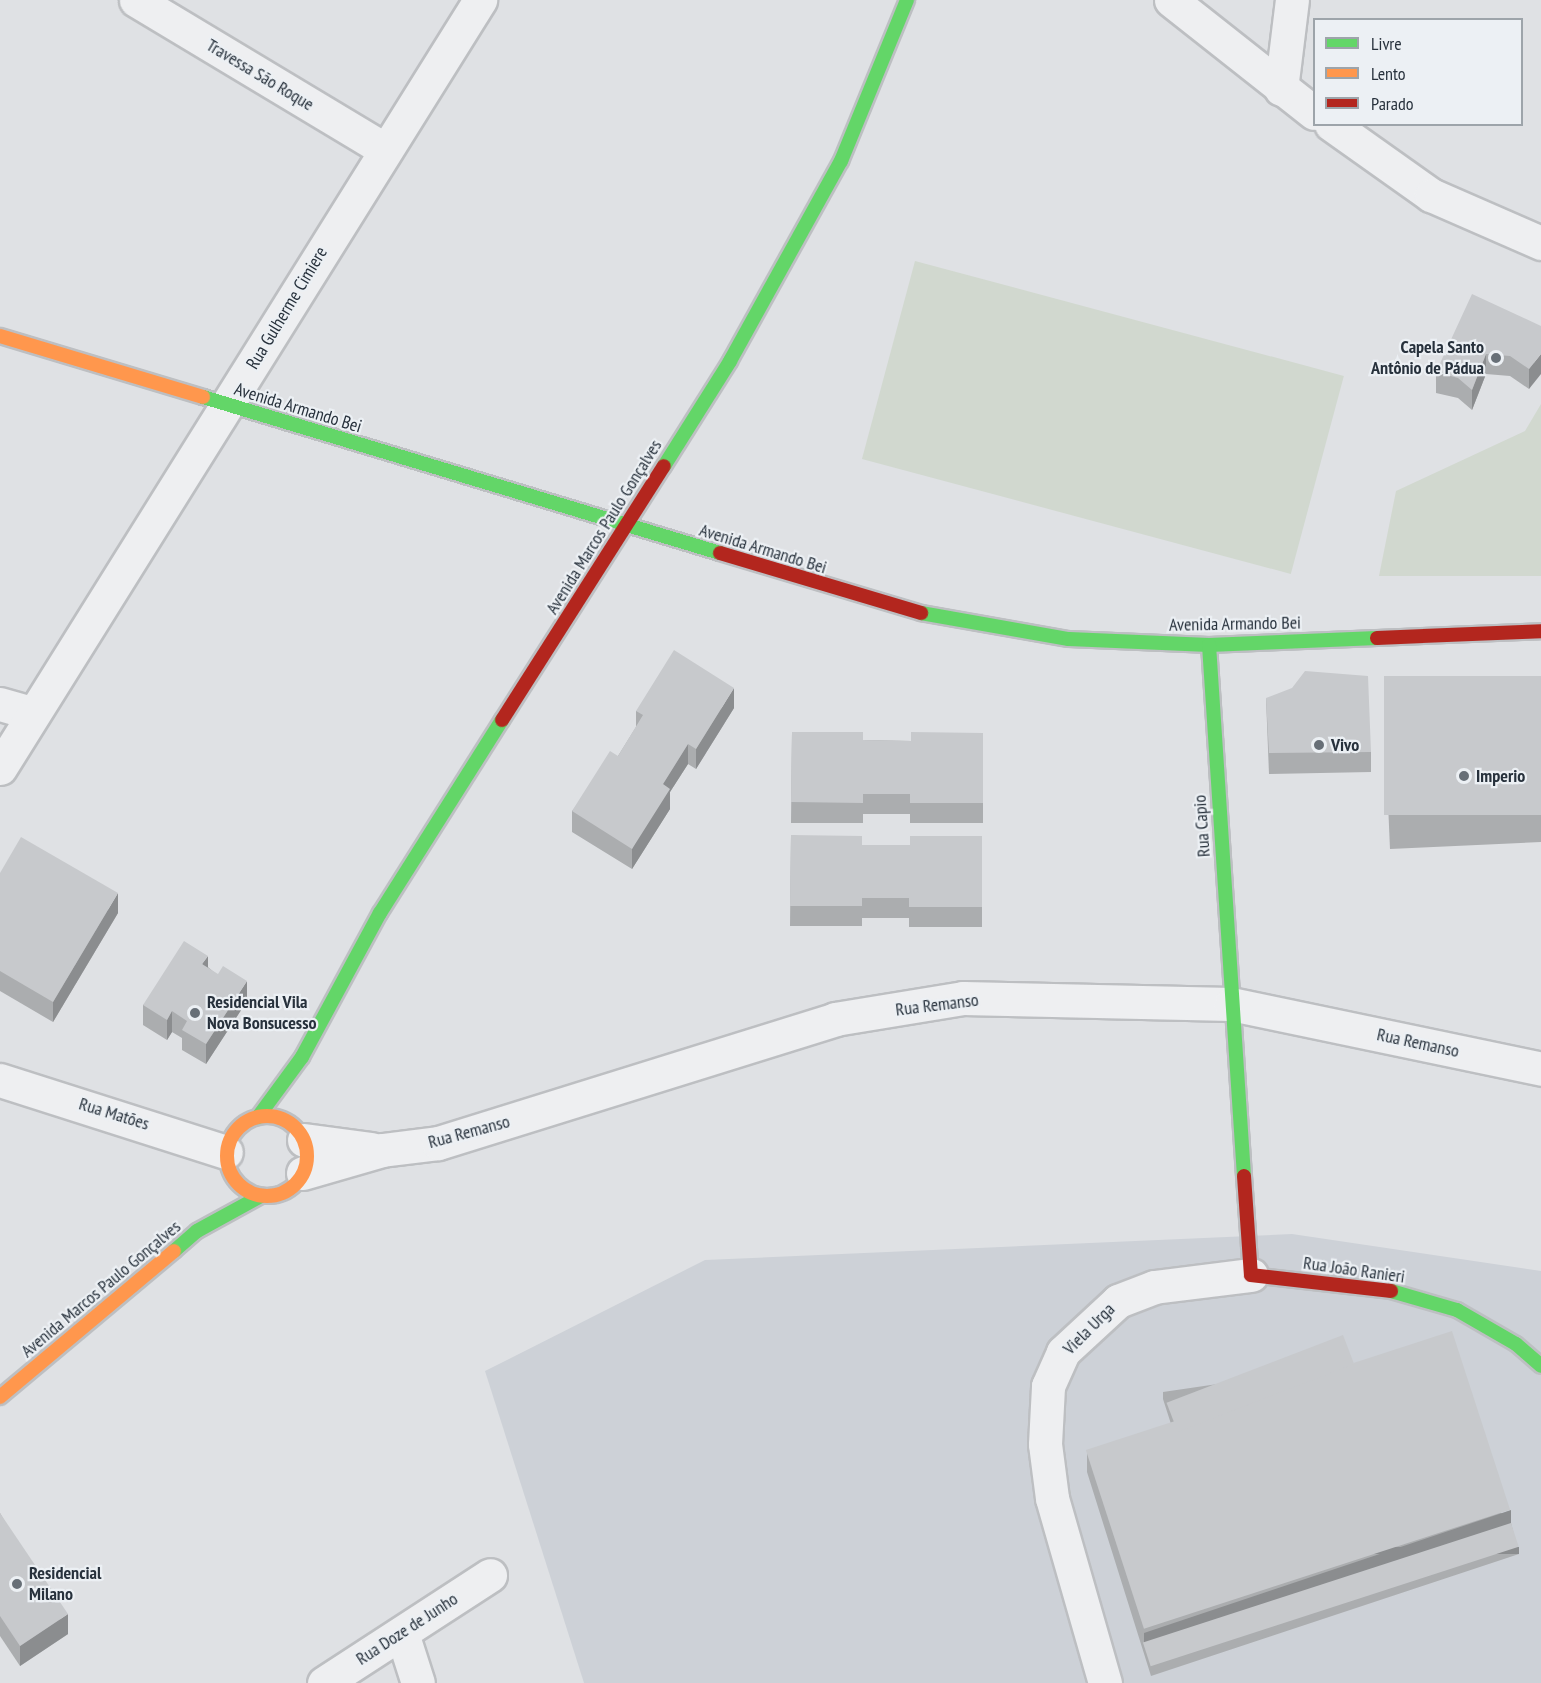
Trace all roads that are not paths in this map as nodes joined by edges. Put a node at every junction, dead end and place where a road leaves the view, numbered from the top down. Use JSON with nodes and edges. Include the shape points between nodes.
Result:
{"nodes":[{"id":1,"x":136,"y":0,"type":"edge"},
{"id":2,"x":480,"y":0,"type":"edge"},
{"id":3,"x":907,"y":0,"type":"edge"},
{"id":4,"x":1171,"y":0,"type":"edge"},
{"id":5,"x":1292,"y":0,"type":"edge"},
{"id":6,"x":1281,"y":89,"type":"junction"},
{"id":7,"x":1313,"y":112,"type":"edge"},
{"id":8,"x":1334,"y":126,"type":"edge"},
{"id":9,"x":384,"y":149,"type":"junction"},
{"id":10,"x":1541,"y":243,"type":"edge"},
{"id":11,"x":0,"y":336,"type":"edge"},
{"id":12,"x":227,"y":405,"type":"junction"},
{"id":13,"x":626,"y":524,"type":"junction"},
{"id":14,"x":1541,"y":631,"type":"edge"},
{"id":15,"x":1209,"y":645,"type":"junction"},
{"id":16,"x":0,"y":704,"type":"edge"},
{"id":17,"x":31,"y":713,"type":"junction"},
{"id":18,"x":0,"y":768,"type":"edge"},
{"id":19,"x":1231,"y":1004,"type":"junction"},
{"id":20,"x":302,"y":1057,"type":"junction"},
{"id":21,"x":1541,"y":1069,"type":"edge"},
{"id":22,"x":0,"y":1080,"type":"edge"},
{"id":23,"x":258,"y":1117,"type":"junction"},
{"id":24,"x":297,"y":1132,"type":"junction"},
{"id":25,"x":382,"y":1150,"type":"junction"},
{"id":26,"x":229,"y":1164,"type":"junction"},
{"id":27,"x":303,"y":1173,"type":"junction"},
{"id":28,"x":261,"y":1196,"type":"junction"},
{"id":29,"x":197,"y":1231,"type":"junction"},
{"id":30,"x":1251,"y":1275,"type":"junction"},
{"id":31,"x":1541,"y":1366,"type":"edge"},
{"id":32,"x":0,"y":1397,"type":"edge"},
{"id":33,"x":490,"y":1575,"type":"dead end"},
{"id":34,"x":402,"y":1633,"type":"junction"},
{"id":35,"x":324,"y":1683,"type":"edge"},
{"id":36,"x":418,"y":1683,"type":"edge"},
{"id":37,"x":1105,"y":1683,"type":"edge"}],
"edges":[{"from":1,"to":9,"type":"street","name":"Travessa São Roque"},
{"from":2,"to":9,"type":"street","name":"Rua Gulherme Cimiere"},
{"from":3,"to":13,"type":"street","name":"Avenida Marcos Paulo Gonçalves","via":[[818,204],[730,361]]},
{"from":4,"to":6,"type":"street"},
{"from":5,"to":6,"type":"street"},
{"from":6,"to":7,"type":"street"},
{"from":8,"to":10,"type":"street","via":[[1431,195]]},
{"from":9,"to":12,"type":"street","name":"Rua Gulherme Cimiere"},
{"from":11,"to":12,"type":"street","name":"Avenida Armando Bei"},
{"from":12,"to":13,"type":"street","name":"Avenida Armando Bei"},
{"from":12,"to":17,"type":"street","name":"Rua Gulherme Cimiere"},
{"from":13,"to":15,"type":"street","name":"Avenida Armando Bei","via":[[918,613],[1069,639]]},
{"from":13,"to":20,"type":"street","name":"Avenida Marcos Paulo Gonçalves","via":[[380,913]]},
{"from":14,"to":15,"type":"street","name":"Avenida Armando Bei"},
{"from":15,"to":19,"type":"street","name":"Rua Capio"},
{"from":16,"to":17,"type":"street"},
{"from":17,"to":18,"type":"street","name":"Rua Gulherme Cimiere"},
{"from":19,"to":21,"type":"street","name":"Rua Remanso"},
{"from":19,"to":25,"type":"street","name":"Rua Remanso","via":[[963,998],[835,1019],[438,1143]]},
{"from":19,"to":30,"type":"street"},
{"from":20,"to":23,"type":"street","name":"Avenida Marcos Paulo Gonçalves"},
{"from":20,"to":24,"type":"street","name":"Avenida Marcos Paulo Gonçalves","via":[[296,1096]]},
{"from":22,"to":26,"type":"street","name":"Rua Matões"},
{"from":23,"to":24,"type":"street"},
{"from":23,"to":26,"type":"street","via":[[236,1130]]},
{"from":24,"to":25,"type":"street","name":"Rua Remanso"},
{"from":24,"to":27,"type":"street"},
{"from":25,"to":27,"type":"street","name":"Rua Remanso"},
{"from":26,"to":28,"type":"street"},
{"from":26,"to":29,"type":"street","name":"Avenida Marcos Paulo Gonçalves","via":[[217,1199]]},
{"from":27,"to":28,"type":"street","via":[[278,1195]]},
{"from":28,"to":29,"type":"street","name":"Avenida Marcos Paulo Gonçalves"},
{"from":29,"to":32,"type":"street","name":"Avenida Marcos Paulo Gonçalves"},
{"from":30,"to":31,"type":"street","name":"Rua João Ranieri","via":[[1390,1291],[1457,1311],[1516,1344]]},
{"from":30,"to":37,"type":"street","name":"Viela Urga","via":[[1154,1287],[1118,1300],[1063,1352],[1048,1386],[1045,1444],[1052,1498]]},
{"from":33,"to":34,"type":"street","name":"Rua Doze de Junho"},
{"from":34,"to":35,"type":"street","name":"Rua Doze de Junho"},
{"from":34,"to":36,"type":"street"}]}
